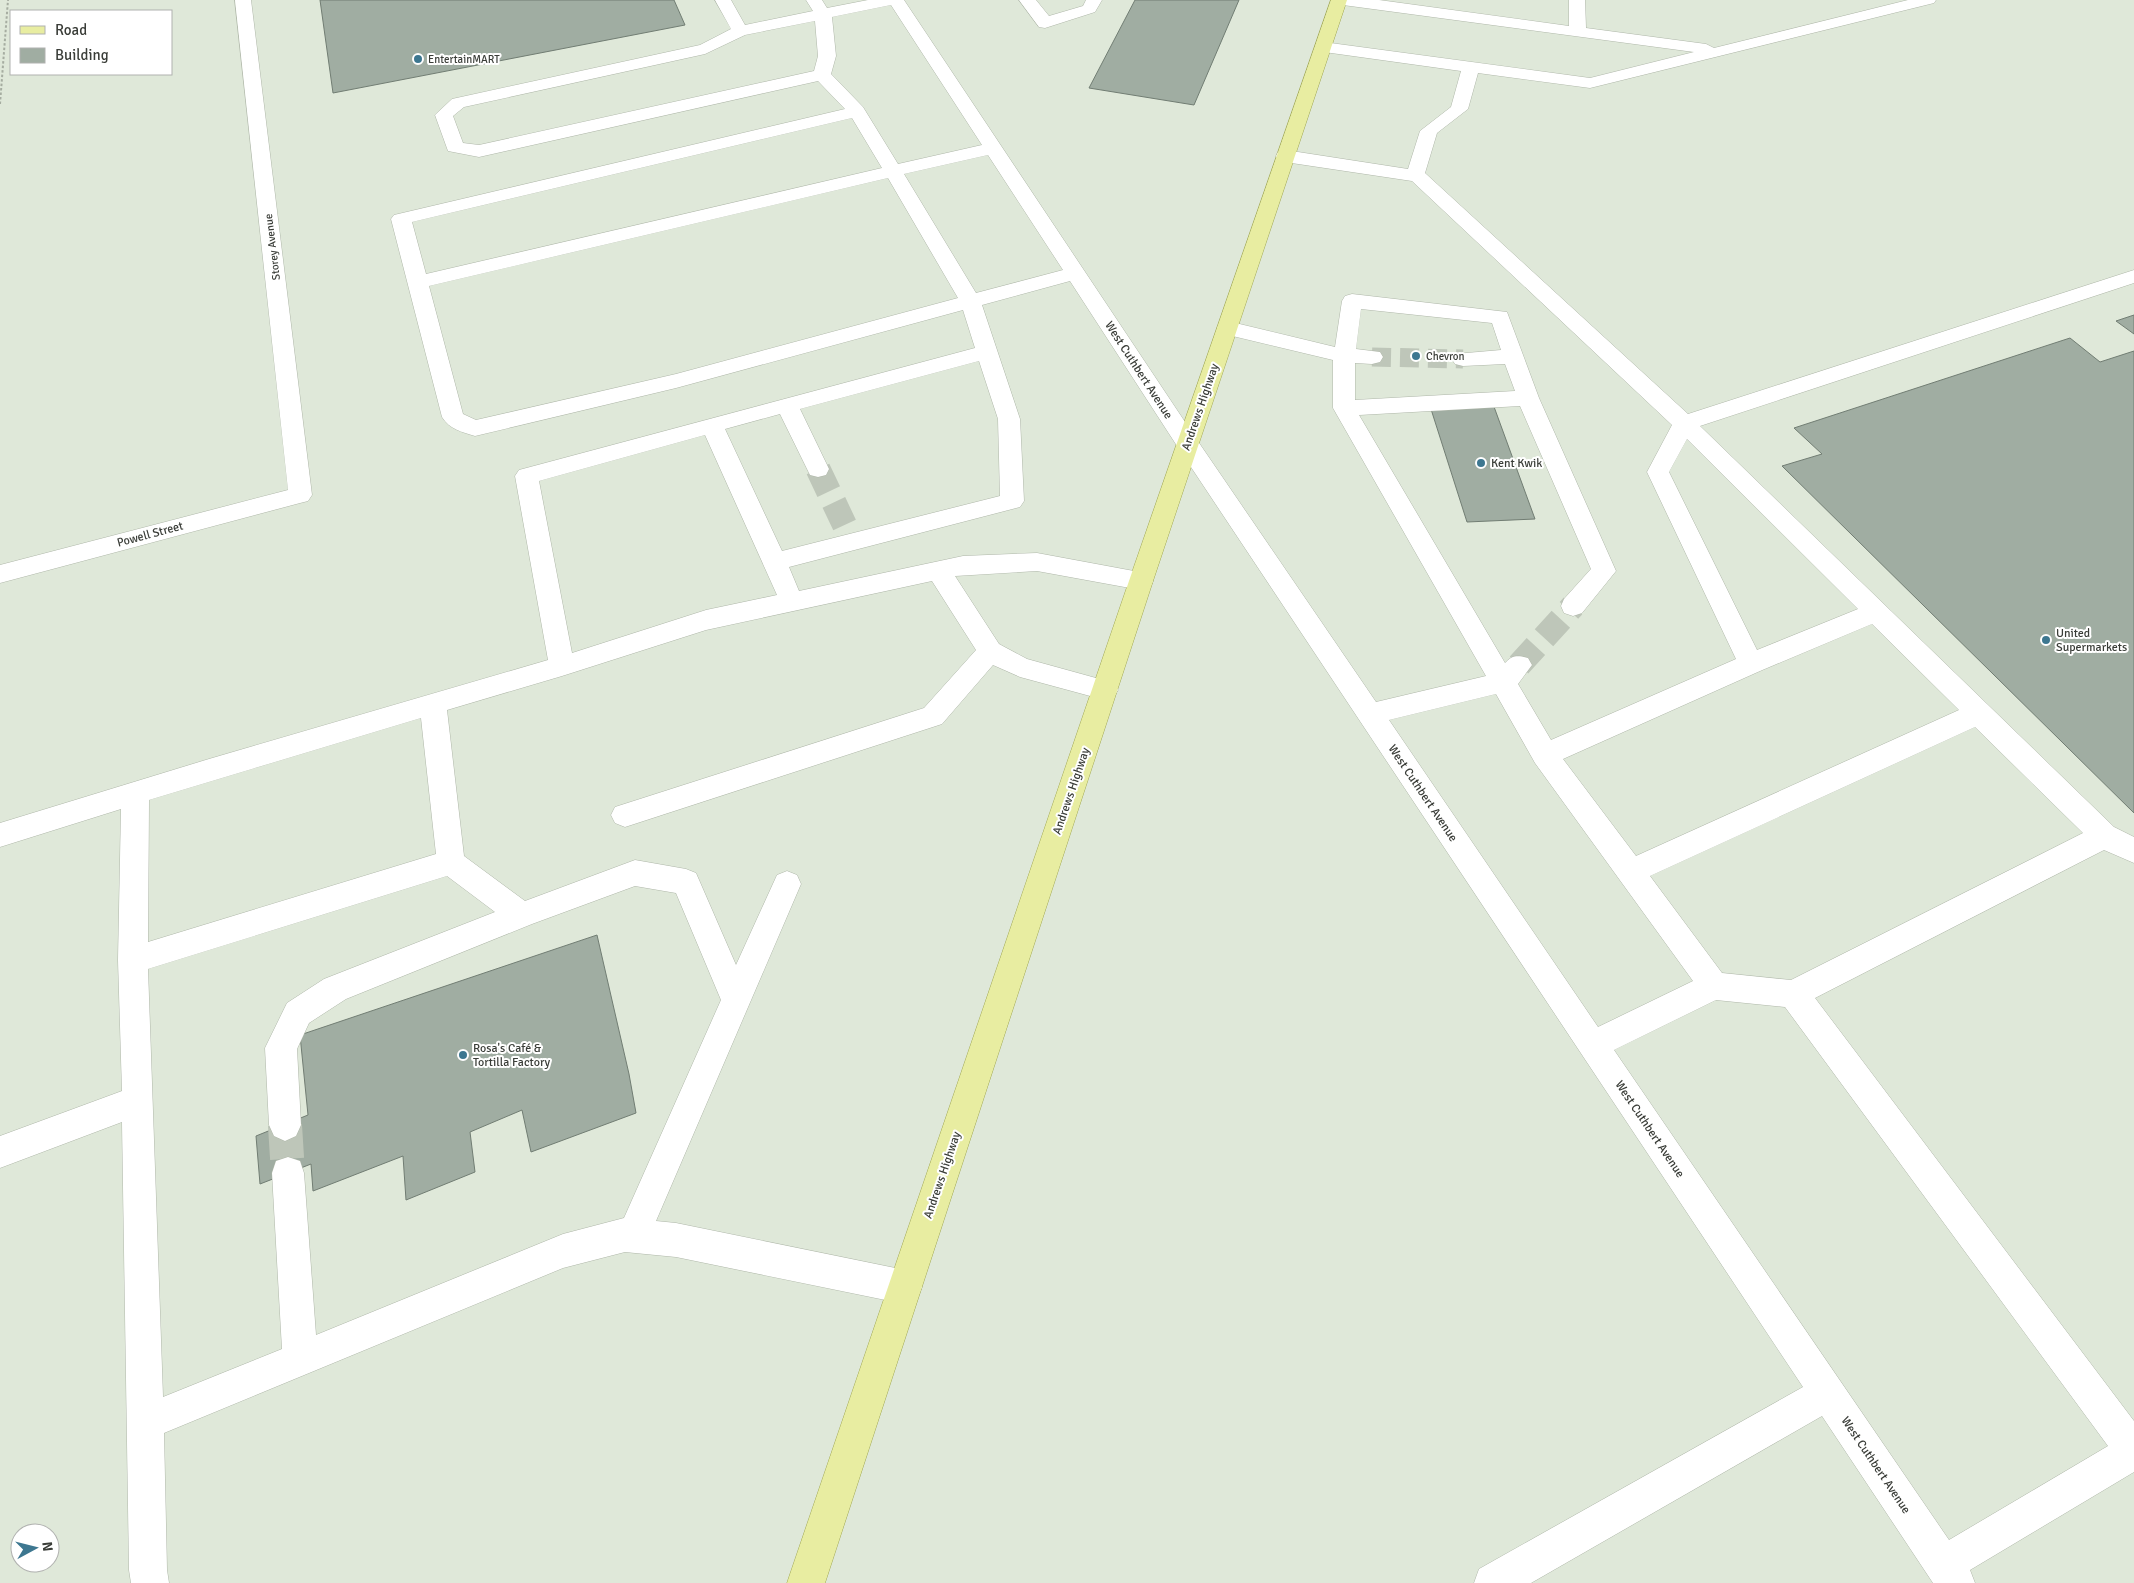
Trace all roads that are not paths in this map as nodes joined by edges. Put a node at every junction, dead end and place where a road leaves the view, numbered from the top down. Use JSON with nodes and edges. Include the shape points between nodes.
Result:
{"nodes":[{"id":1,"x":244,"y":0,"type":"edge"},
{"id":2,"x":723,"y":0,"type":"edge"},
{"id":3,"x":894,"y":0,"type":"edge"},
{"id":4,"x":1027,"y":0,"type":"edge"},
{"id":5,"x":1094,"y":0,"type":"edge"},
{"id":6,"x":1339,"y":0,"type":"edge"},
{"id":7,"x":1343,"y":0,"type":"edge"},
{"id":8,"x":1577,"y":0,"type":"edge"},
{"id":9,"x":1928,"y":0,"type":"edge"},
{"id":10,"x":819,"y":7,"type":"edge"},
{"id":11,"x":1468,"y":8,"type":"edge"},
{"id":12,"x":740,"y":31,"type":"junction"},
{"id":13,"x":1578,"y":31,"type":"junction"},
{"id":14,"x":1323,"y":46,"type":"junction"},
{"id":15,"x":1722,"y":51,"type":"junction"},
{"id":16,"x":1471,"y":67,"type":"junction"},
{"id":17,"x":822,"y":75,"type":"junction"},
{"id":18,"x":857,"y":111,"type":"junction"},
{"id":19,"x":993,"y":148,"type":"junction"},
{"id":20,"x":1285,"y":156,"type":"junction"},
{"id":21,"x":893,"y":172,"type":"junction"},
{"id":22,"x":1415,"y":176,"type":"junction"},
{"id":23,"x":1076,"y":273,"type":"junction"},
{"id":24,"x":2134,"y":276,"type":"edge"},
{"id":25,"x":418,"y":282,"type":"junction"},
{"id":26,"x":970,"y":301,"type":"junction"},
{"id":27,"x":1227,"y":328,"type":"junction"},
{"id":28,"x":987,"y":352,"type":"junction"},
{"id":29,"x":1344,"y":356,"type":"junction"},
{"id":30,"x":1514,"y":356,"type":"junction"},
{"id":31,"x":1372,"y":357,"type":"tunnel mouth"},
{"id":32,"x":1463,"y":359,"type":"tunnel mouth"},
{"id":33,"x":1528,"y":398,"type":"junction"},
{"id":34,"x":787,"y":405,"type":"junction"},
{"id":35,"x":1344,"y":408,"type":"junction"},
{"id":36,"x":1684,"y":423,"type":"junction"},
{"id":37,"x":712,"y":425,"type":"junction"},
{"id":38,"x":1188,"y":443,"type":"junction"},
{"id":39,"x":818,"y":469,"type":"tunnel mouth"},
{"id":40,"x":300,"y":495,"type":"joint"},
{"id":41,"x":775,"y":562,"type":"junction"},
{"id":42,"x":939,"y":571,"type":"junction"},
{"id":43,"x":0,"y":574,"type":"edge"},
{"id":44,"x":1141,"y":581,"type":"junction"},
{"id":45,"x":792,"y":602,"type":"junction"},
{"id":46,"x":1573,"y":606,"type":"tunnel mouth"},
{"id":47,"x":1876,"y":612,"type":"junction"},
{"id":48,"x":990,"y":651,"type":"junction"},
{"id":49,"x":1751,"y":664,"type":"junction"},
{"id":50,"x":562,"y":666,"type":"junction"},
{"id":51,"x":1512,"y":673,"type":"junction"},
{"id":52,"x":1105,"y":690,"type":"junction"},
{"id":53,"x":433,"y":703,"type":"junction"},
{"id":54,"x":1979,"y":713,"type":"junction"},
{"id":55,"x":1370,"y":714,"type":"junction"},
{"id":56,"x":1545,"y":755,"type":"junction"},
{"id":57,"x":135,"y":793,"type":"junction"},
{"id":58,"x":625,"y":814,"type":"dead end"},
{"id":59,"x":0,"y":835,"type":"edge"},
{"id":60,"x":2104,"y":836,"type":"junction"},
{"id":61,"x":2134,"y":852,"type":"edge"},
{"id":62,"x":451,"y":862,"type":"junction"},
{"id":63,"x":1630,"y":872,"type":"junction"},
{"id":64,"x":787,"y":884,"type":"dead end"},
{"id":65,"x":522,"y":915,"type":"junction"},
{"id":66,"x":133,"y":960,"type":"junction"},
{"id":67,"x":1714,"y":986,"type":"junction"},
{"id":68,"x":1793,"y":994,"type":"junction"},
{"id":69,"x":736,"y":1000,"type":"junction"},
{"id":70,"x":1593,"y":1045,"type":"junction"},
{"id":71,"x":138,"y":1101,"type":"junction"},
{"id":72,"x":285,"y":1124,"type":"tunnel mouth"},
{"id":73,"x":0,"y":1152,"type":"edge"},
{"id":74,"x":288,"y":1173,"type":"tunnel mouth"},
{"id":75,"x":633,"y":1236,"type":"junction"},
{"id":76,"x":905,"y":1287,"type":"junction"},
{"id":77,"x":300,"y":1359,"type":"junction"},
{"id":78,"x":1827,"y":1393,"type":"junction"},
{"id":79,"x":146,"y":1422,"type":"junction"},
{"id":80,"x":2134,"y":1451,"type":"edge"},
{"id":81,"x":1949,"y":1574,"type":"edge"},
{"id":82,"x":150,"y":1583,"type":"edge"},
{"id":83,"x":806,"y":1583,"type":"edge"},
{"id":84,"x":1493,"y":1583,"type":"edge"}],
"edges":[{"from":1,"to":40,"type":"street","name":"Storey Avenue"},
{"from":2,"to":12,"type":"street"},
{"from":3,"to":10,"type":"street"},
{"from":3,"to":19,"type":"street","name":"West Cuthbert Avenue"},
{"from":4,"to":5,"type":"street","via":[[1044,23],[1089,9]]},
{"from":6,"to":14,"type":"main road","name":"Andrews Highway"},
{"from":7,"to":11,"type":"street"},
{"from":8,"to":13,"type":"street"},
{"from":9,"to":15,"type":"street"},
{"from":10,"to":12,"type":"street"},
{"from":10,"to":17,"type":"street","via":[[827,56]]},
{"from":11,"to":13,"type":"street"},
{"from":12,"to":17,"type":"street","via":[[705,49],[458,103],[444,115],[455,147],[478,151]]},
{"from":13,"to":15,"type":"street"},
{"from":14,"to":16,"type":"street"},
{"from":14,"to":20,"type":"main road","name":"Andrews Highway"},
{"from":15,"to":16,"type":"street","via":[[1590,83]]},
{"from":16,"to":22,"type":"street","via":[[1459,109],[1428,131]]},
{"from":17,"to":18,"type":"street"},
{"from":18,"to":21,"type":"street"},
{"from":18,"to":25,"type":"street","via":[[401,219]]},
{"from":19,"to":21,"type":"street"},
{"from":19,"to":23,"type":"street","name":"West Cuthbert Avenue"},
{"from":20,"to":22,"type":"street"},
{"from":20,"to":27,"type":"main road","name":"Andrews Highway"},
{"from":21,"to":25,"type":"street"},
{"from":21,"to":26,"type":"street"},
{"from":22,"to":36,"type":"street"},
{"from":23,"to":26,"type":"street"},
{"from":23,"to":38,"type":"street","name":"West Cuthbert Avenue"},
{"from":24,"to":36,"type":"street"},
{"from":25,"to":26,"type":"street","via":[[453,417],[476,428],[676,382]]},
{"from":26,"to":28,"type":"street"},
{"from":27,"to":29,"type":"street"},
{"from":27,"to":38,"type":"main road","name":"Andrews Highway"},
{"from":28,"to":34,"type":"street"},
{"from":28,"to":41,"type":"street","via":[[1009,419],[1012,501],[850,535]]},
{"from":29,"to":30,"type":"street","via":[[1352,301],[1500,317]]},
{"from":29,"to":31,"type":"street"},
{"from":29,"to":35,"type":"street"},
{"from":30,"to":32,"type":"street"},
{"from":30,"to":33,"type":"street"},
{"from":33,"to":35,"type":"street"},
{"from":33,"to":46,"type":"street","via":[[1604,571]]},
{"from":34,"to":37,"type":"street"},
{"from":34,"to":39,"type":"street"},
{"from":35,"to":51,"type":"street"},
{"from":36,"to":47,"type":"street"},
{"from":36,"to":49,"type":"street","via":[[1658,472]]},
{"from":37,"to":41,"type":"street"},
{"from":37,"to":50,"type":"street","via":[[527,476]]},
{"from":38,"to":44,"type":"main road","name":"Andrews Highway"},
{"from":38,"to":55,"type":"street","name":"West Cuthbert Avenue"},
{"from":40,"to":43,"type":"street","name":"Powell Street"},
{"from":41,"to":45,"type":"street"},
{"from":42,"to":44,"type":"street","via":[[963,565],[1037,562]]},
{"from":42,"to":45,"type":"street"},
{"from":42,"to":48,"type":"street"},
{"from":44,"to":52,"type":"main road","name":"Andrews Highway"},
{"from":45,"to":50,"type":"street","via":[[706,620]]},
{"from":47,"to":49,"type":"street"},
{"from":47,"to":54,"type":"street"},
{"from":48,"to":52,"type":"street","via":[[1020,667]]},
{"from":48,"to":58,"type":"street","via":[[933,716]]},
{"from":49,"to":56,"type":"street"},
{"from":50,"to":53,"type":"street"},
{"from":51,"to":55,"type":"street"},
{"from":51,"to":56,"type":"street"},
{"from":52,"to":76,"type":"main road","name":"Andrews Highway"},
{"from":53,"to":57,"type":"street"},
{"from":53,"to":62,"type":"street"},
{"from":54,"to":60,"type":"street"},
{"from":54,"to":63,"type":"street"},
{"from":55,"to":70,"type":"street","name":"West Cuthbert Avenue"},
{"from":56,"to":63,"type":"street"},
{"from":57,"to":59,"type":"street"},
{"from":57,"to":66,"type":"street"},
{"from":60,"to":61,"type":"street"},
{"from":60,"to":68,"type":"street"},
{"from":62,"to":65,"type":"street"},
{"from":62,"to":66,"type":"street"},
{"from":63,"to":67,"type":"street"},
{"from":64,"to":69,"type":"street"},
{"from":65,"to":69,"type":"street","via":[[635,874],[686,882]]},
{"from":65,"to":72,"type":"street","via":[[334,989],[298,1013],[281,1048]]},
{"from":66,"to":71,"type":"street"},
{"from":67,"to":68,"type":"street"},
{"from":67,"to":70,"type":"street"},
{"from":68,"to":80,"type":"street"},
{"from":69,"to":75,"type":"street"},
{"from":70,"to":78,"type":"street","name":"West Cuthbert Avenue"},
{"from":71,"to":73,"type":"street"},
{"from":71,"to":79,"type":"street"},
{"from":74,"to":77,"type":"street"},
{"from":75,"to":76,"type":"street","via":[[676,1240]]},
{"from":75,"to":77,"type":"street","via":[[625,1235],[563,1251]]},
{"from":76,"to":83,"type":"main road","name":"Andrews Highway"},
{"from":77,"to":79,"type":"street"},
{"from":78,"to":81,"type":"street","name":"West Cuthbert Avenue"},
{"from":78,"to":84,"type":"street"},
{"from":79,"to":82,"type":"street"},
{"from":80,"to":81,"type":"street"}]}
